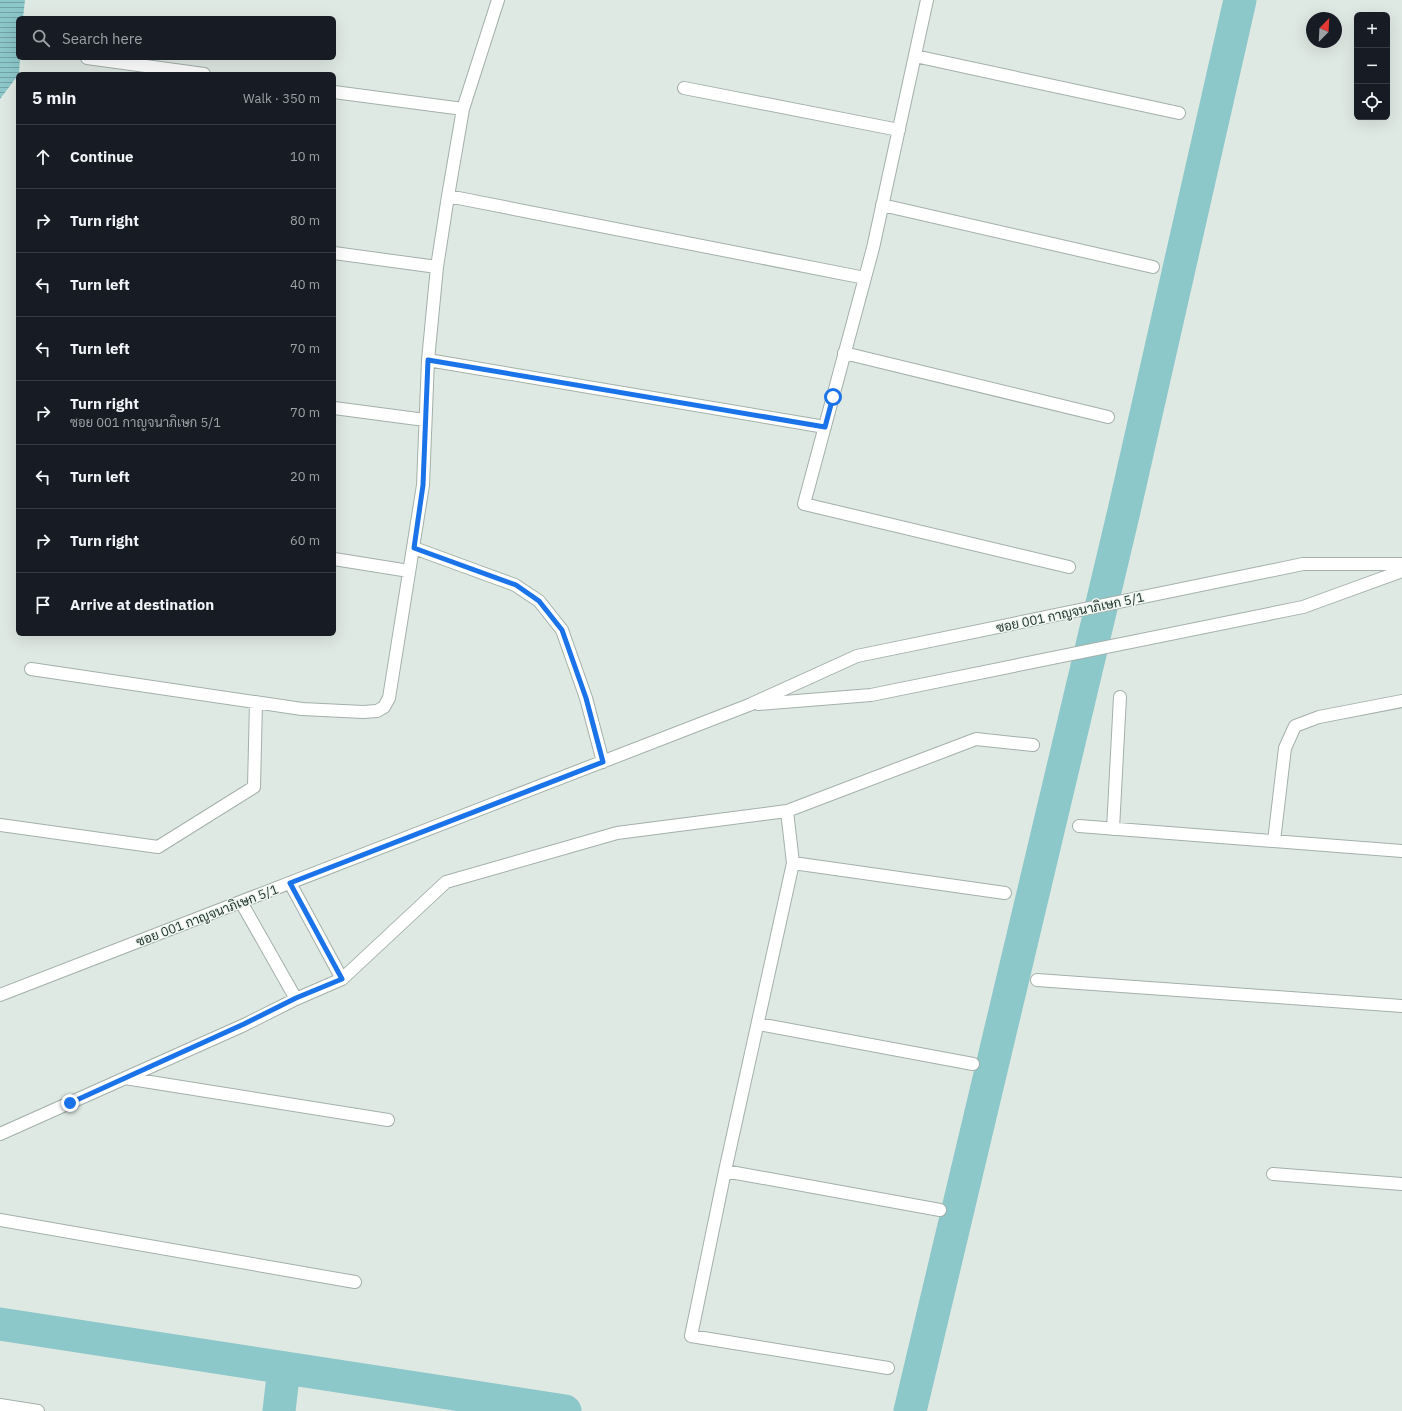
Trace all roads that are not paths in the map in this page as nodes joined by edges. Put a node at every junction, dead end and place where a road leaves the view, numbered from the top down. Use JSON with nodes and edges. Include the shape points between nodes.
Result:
{"nodes":[{"id":1,"x":498,"y":0,"type":"edge"},
{"id":2,"x":927,"y":0,"type":"edge"},
{"id":3,"x":915,"y":56,"type":"junction"},
{"id":4,"x":102,"y":60,"type":"edge"},
{"id":5,"x":189,"y":72,"type":"edge"},
{"id":6,"x":684,"y":88,"type":"dead end"},
{"id":7,"x":336,"y":92,"type":"edge"},
{"id":8,"x":463,"y":109,"type":"junction"},
{"id":9,"x":1179,"y":113,"type":"dead end"},
{"id":10,"x":899,"y":130,"type":"junction"},
{"id":11,"x":448,"y":196,"type":"junction"},
{"id":12,"x":882,"y":205,"type":"junction"},
{"id":13,"x":336,"y":253,"type":"edge"},
{"id":14,"x":1152,"y":267,"type":"dead end"},
{"id":15,"x":437,"y":268,"type":"junction"},
{"id":16,"x":864,"y":278,"type":"junction"},
{"id":17,"x":844,"y":353,"type":"junction"},
{"id":18,"x":428,"y":360,"type":"junction"},
{"id":19,"x":336,"y":408,"type":"edge"},
{"id":20,"x":1108,"y":417,"type":"dead end"},
{"id":21,"x":425,"y":420,"type":"junction"},
{"id":22,"x":825,"y":427,"type":"junction"},
{"id":23,"x":414,"y":548,"type":"junction"},
{"id":24,"x":336,"y":559,"type":"edge"},
{"id":25,"x":1402,"y":564,"type":"edge"},
{"id":26,"x":1069,"y":567,"type":"dead end"},
{"id":27,"x":409,"y":571,"type":"junction"},
{"id":28,"x":1402,"y":571,"type":"edge"},
{"id":29,"x":31,"y":669,"type":"dead end"},
{"id":30,"x":1120,"y":698,"type":"dead end"},
{"id":31,"x":1402,"y":701,"type":"edge"},
{"id":32,"x":256,"y":702,"type":"junction"},
{"id":33,"x":749,"y":705,"type":"junction"},
{"id":34,"x":1033,"y":745,"type":"dead end"},
{"id":35,"x":603,"y":762,"type":"junction"},
{"id":36,"x":788,"y":811,"type":"junction"},
{"id":37,"x":0,"y":825,"type":"edge"},
{"id":38,"x":1079,"y":826,"type":"dead end"},
{"id":39,"x":1113,"y":828,"type":"junction"},
{"id":40,"x":1274,"y":841,"type":"junction"},
{"id":41,"x":1402,"y":851,"type":"edge"},
{"id":42,"x":793,"y":863,"type":"junction"},
{"id":43,"x":290,"y":883,"type":"junction"},
{"id":44,"x":1005,"y":893,"type":"dead end"},
{"id":45,"x":241,"y":902,"type":"junction"},
{"id":46,"x":342,"y":979,"type":"junction"},
{"id":47,"x":1037,"y":980,"type":"dead end"},
{"id":48,"x":0,"y":994,"type":"edge"},
{"id":49,"x":296,"y":998,"type":"junction"},
{"id":50,"x":1402,"y":1006,"type":"edge"},
{"id":51,"x":759,"y":1024,"type":"junction"},
{"id":52,"x":973,"y":1064,"type":"dead end"},
{"id":53,"x":125,"y":1078,"type":"junction"},
{"id":54,"x":388,"y":1120,"type":"dead end"},
{"id":55,"x":0,"y":1134,"type":"edge"},
{"id":56,"x":725,"y":1171,"type":"junction"},
{"id":57,"x":1273,"y":1174,"type":"dead end"},
{"id":58,"x":1402,"y":1184,"type":"edge"},
{"id":59,"x":940,"y":1210,"type":"dead end"},
{"id":60,"x":0,"y":1220,"type":"edge"},
{"id":61,"x":355,"y":1282,"type":"dead end"},
{"id":62,"x":888,"y":1368,"type":"dead end"},
{"id":63,"x":0,"y":1405,"type":"edge"},
{"id":64,"x":38,"y":1411,"type":"edge"}],
"edges":[{"from":1,"to":8,"type":"street"},
{"from":2,"to":3,"type":"street"},
{"from":3,"to":9,"type":"street"},
{"from":3,"to":10,"type":"street"},
{"from":4,"to":5,"type":"street"},
{"from":6,"to":10,"type":"street"},
{"from":7,"to":8,"type":"street"},
{"from":8,"to":11,"type":"street"},
{"from":10,"to":12,"type":"street"},
{"from":11,"to":15,"type":"street"},
{"from":11,"to":16,"type":"street"},
{"from":12,"to":14,"type":"street"},
{"from":12,"to":16,"type":"street"},
{"from":13,"to":15,"type":"street"},
{"from":15,"to":18,"type":"street"},
{"from":16,"to":17,"type":"street"},
{"from":17,"to":20,"type":"street"},
{"from":17,"to":22,"type":"street"},
{"from":18,"to":21,"type":"street"},
{"from":18,"to":22,"type":"street"},
{"from":19,"to":21,"type":"street"},
{"from":21,"to":23,"type":"street","via":[[423,485]]},
{"from":22,"to":26,"type":"street","via":[[804,504]]},
{"from":23,"to":27,"type":"street"},
{"from":23,"to":35,"type":"street","via":[[516,585],[539,601],[562,630],[586,698]]},
{"from":24,"to":27,"type":"street"},
{"from":25,"to":33,"type":"street","name":"ซอย 001 กาญจนาภิเษก 5/1","via":[[1303,564],[857,656]]},
{"from":27,"to":32,"type":"street","via":[[389,698],[384,707],[363,712],[302,709]]},
{"from":28,"to":33,"type":"street","name":"ซอย 001 กาญจนาภิเษก 5/1","via":[[1302,607],[871,695]]},
{"from":29,"to":32,"type":"street"},
{"from":30,"to":39,"type":"street"},
{"from":31,"to":40,"type":"street","via":[[1319,717],[1295,726],[1285,748]]},
{"from":32,"to":37,"type":"street","via":[[254,787],[158,847]]},
{"from":33,"to":35,"type":"street","name":"ซอย 001 กาญจนาภิเษก 5/1"},
{"from":34,"to":36,"type":"street","via":[[976,739]]},
{"from":35,"to":43,"type":"street","name":"ซอย 001 กาญจนาภิเษก 5/1"},
{"from":36,"to":42,"type":"street"},
{"from":36,"to":46,"type":"street","via":[[617,833],[446,882]]},
{"from":38,"to":39,"type":"street"},
{"from":39,"to":40,"type":"street"},
{"from":40,"to":41,"type":"street"},
{"from":42,"to":44,"type":"street"},
{"from":42,"to":51,"type":"street"},
{"from":43,"to":45,"type":"street","name":"ซอย 001 กาญจนาภิเษก 5/1"},
{"from":43,"to":46,"type":"street"},
{"from":45,"to":48,"type":"street","name":"ซอย 001 กาญจนาภิเษก 5/1"},
{"from":45,"to":49,"type":"street"},
{"from":46,"to":49,"type":"street"},
{"from":47,"to":50,"type":"street"},
{"from":49,"to":53,"type":"street"},
{"from":51,"to":52,"type":"street"},
{"from":51,"to":56,"type":"street"},
{"from":53,"to":54,"type":"street"},
{"from":53,"to":55,"type":"street"},
{"from":56,"to":59,"type":"street"},
{"from":56,"to":62,"type":"street","via":[[691,1336]]},
{"from":57,"to":58,"type":"street"},
{"from":60,"to":61,"type":"street"},
{"from":63,"to":64,"type":"street"}]}
